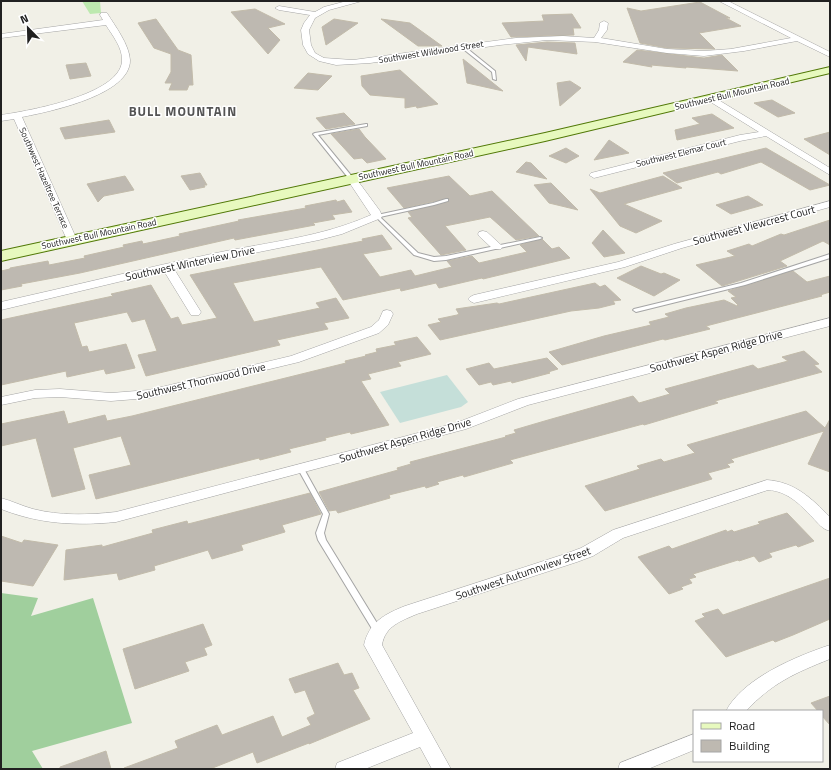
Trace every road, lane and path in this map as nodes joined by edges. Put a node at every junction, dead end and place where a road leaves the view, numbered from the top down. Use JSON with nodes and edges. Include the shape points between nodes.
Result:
{"nodes":[{"id":1,"x":358,"y":1,"type":"edge"},
{"id":2,"x":723,"y":1,"type":"edge"},
{"id":3,"x":279,"y":8,"type":"dead end"},
{"id":4,"x":316,"y":14,"type":"junction"},
{"id":5,"x":604,"y":23,"type":"dead end"},
{"id":6,"x":1,"y":36,"type":"edge"},
{"id":7,"x":798,"y":39,"type":"junction"},
{"id":8,"x":596,"y":40,"type":"junction"},
{"id":9,"x":463,"y":48,"type":"junction"},
{"id":10,"x":830,"y":55,"type":"edge"},
{"id":11,"x":830,"y":70,"type":"edge"},
{"id":12,"x":495,"y":80,"type":"dead end"},
{"id":13,"x":712,"y":98,"type":"junction"},
{"id":14,"x":17,"y":116,"type":"junction"},
{"id":15,"x":1,"y":118,"type":"edge"},
{"id":16,"x":366,"y":125,"type":"dead end"},
{"id":17,"x":768,"y":133,"type":"junction"},
{"id":18,"x":830,"y":172,"type":"edge"},
{"id":19,"x":594,"y":175,"type":"dead end"},
{"id":20,"x":352,"y":179,"type":"junction"},
{"id":21,"x":446,"y":200,"type":"dead end"},
{"id":22,"x":830,"y":204,"type":"edge"},
{"id":23,"x":377,"y":216,"type":"junction"},
{"id":24,"x":484,"y":234,"type":"dead end"},
{"id":25,"x":540,"y":238,"type":"dead end"},
{"id":26,"x":72,"y":240,"type":"junction"},
{"id":27,"x":497,"y":247,"type":"junction"},
{"id":28,"x":1,"y":256,"type":"edge"},
{"id":29,"x":830,"y":256,"type":"edge"},
{"id":30,"x":167,"y":267,"type":"junction"},
{"id":31,"x":474,"y":299,"type":"dead end"},
{"id":32,"x":1,"y":306,"type":"edge"},
{"id":33,"x":636,"y":310,"type":"dead end"},
{"id":34,"x":195,"y":312,"type":"dead end"},
{"id":35,"x":387,"y":314,"type":"dead end"},
{"id":36,"x":830,"y":322,"type":"edge"},
{"id":37,"x":1,"y":401,"type":"edge"},
{"id":38,"x":301,"y":469,"type":"junction"},
{"id":39,"x":1,"y":503,"type":"edge"},
{"id":40,"x":830,"y":526,"type":"edge"},
{"id":41,"x":377,"y":630,"type":"junction"},
{"id":42,"x":830,"y":652,"type":"edge"},
{"id":43,"x":736,"y":710,"type":"edge"},
{"id":44,"x":424,"y":737,"type":"junction"},
{"id":45,"x":693,"y":742,"type":"edge"},
{"id":46,"x":344,"y":769,"type":"edge"},
{"id":47,"x":442,"y":769,"type":"edge"},
{"id":48,"x":627,"y":769,"type":"edge"}],
"edges":[{"from":1,"to":4,"type":"street"},
{"from":2,"to":7,"type":"street"},
{"from":3,"to":4,"type":"street"},
{"from":4,"to":9,"type":"street","name":"Southwest Wildwood Street","via":[[305,30],[308,48],[326,61],[364,63]]},
{"from":5,"to":8,"type":"street","via":[[603,30]]},
{"from":6,"to":14,"type":"street","via":[[106,19],[126,57],[124,70],[105,87],[74,101]]},
{"from":7,"to":8,"type":"street","name":"Southwest Wildwood Street","via":[[698,54]]},
{"from":7,"to":10,"type":"street"},
{"from":8,"to":9,"type":"street","name":"Southwest Wildwood Street","via":[[550,37]]},
{"from":9,"to":12,"type":"lane","via":[[494,72]]},
{"from":11,"to":13,"type":"main road","name":"Southwest Bull Mountain Road"},
{"from":13,"to":17,"type":"street"},
{"from":13,"to":20,"type":"main road","name":"Southwest Bull Mountain Road"},
{"from":14,"to":15,"type":"street"},
{"from":14,"to":26,"type":"street","name":"Southwest Hazeltree Terrace"},
{"from":16,"to":20,"type":"lane","via":[[315,134]]},
{"from":17,"to":18,"type":"street"},
{"from":17,"to":19,"type":"street","name":"Southwest Elemar Court"},
{"from":20,"to":23,"type":"street"},
{"from":20,"to":26,"type":"main road","name":"Southwest Bull Mountain Road"},
{"from":21,"to":23,"type":"lane"},
{"from":22,"to":31,"type":"street","name":"Southwest Viewcrest Court","via":[[678,246],[621,265]]},
{"from":23,"to":27,"type":"lane","via":[[416,254],[424,258],[446,258]]},
{"from":23,"to":30,"type":"street","name":"Southwest Winterview Drive","via":[[310,239]]},
{"from":24,"to":27,"type":"street"},
{"from":25,"to":27,"type":"lane"},
{"from":26,"to":28,"type":"main road","name":"Southwest Bull Mountain Road"},
{"from":29,"to":33,"type":"lane","via":[[743,284]]},
{"from":30,"to":32,"type":"street","name":"Southwest Winterview Drive"},
{"from":30,"to":34,"type":"street"},
{"from":35,"to":37,"type":"street","name":"Southwest Thornwood Drive","via":[[384,322],[375,330],[295,359],[148,394],[111,397],[35,394]]},
{"from":36,"to":38,"type":"street","name":"Southwest Aspen Ridge Drive","via":[[523,402],[461,426]]},
{"from":38,"to":39,"type":"street","name":"Southwest Aspen Ridge Drive","via":[[116,517],[88,520],[48,518]]},
{"from":38,"to":41,"type":"lane","via":[[326,514],[320,533],[322,540]]},
{"from":40,"to":41,"type":"street","name":"Southwest Autumnview Street","via":[[798,496],[783,487],[757,487],[618,534],[587,552],[411,610],[393,618]]},
{"from":41,"to":44,"type":"street","via":[[373,645]]},
{"from":42,"to":43,"type":"street","via":[[787,669],[754,690]]},
{"from":44,"to":46,"type":"street"},
{"from":44,"to":47,"type":"street"},
{"from":45,"to":48,"type":"street"}]}
